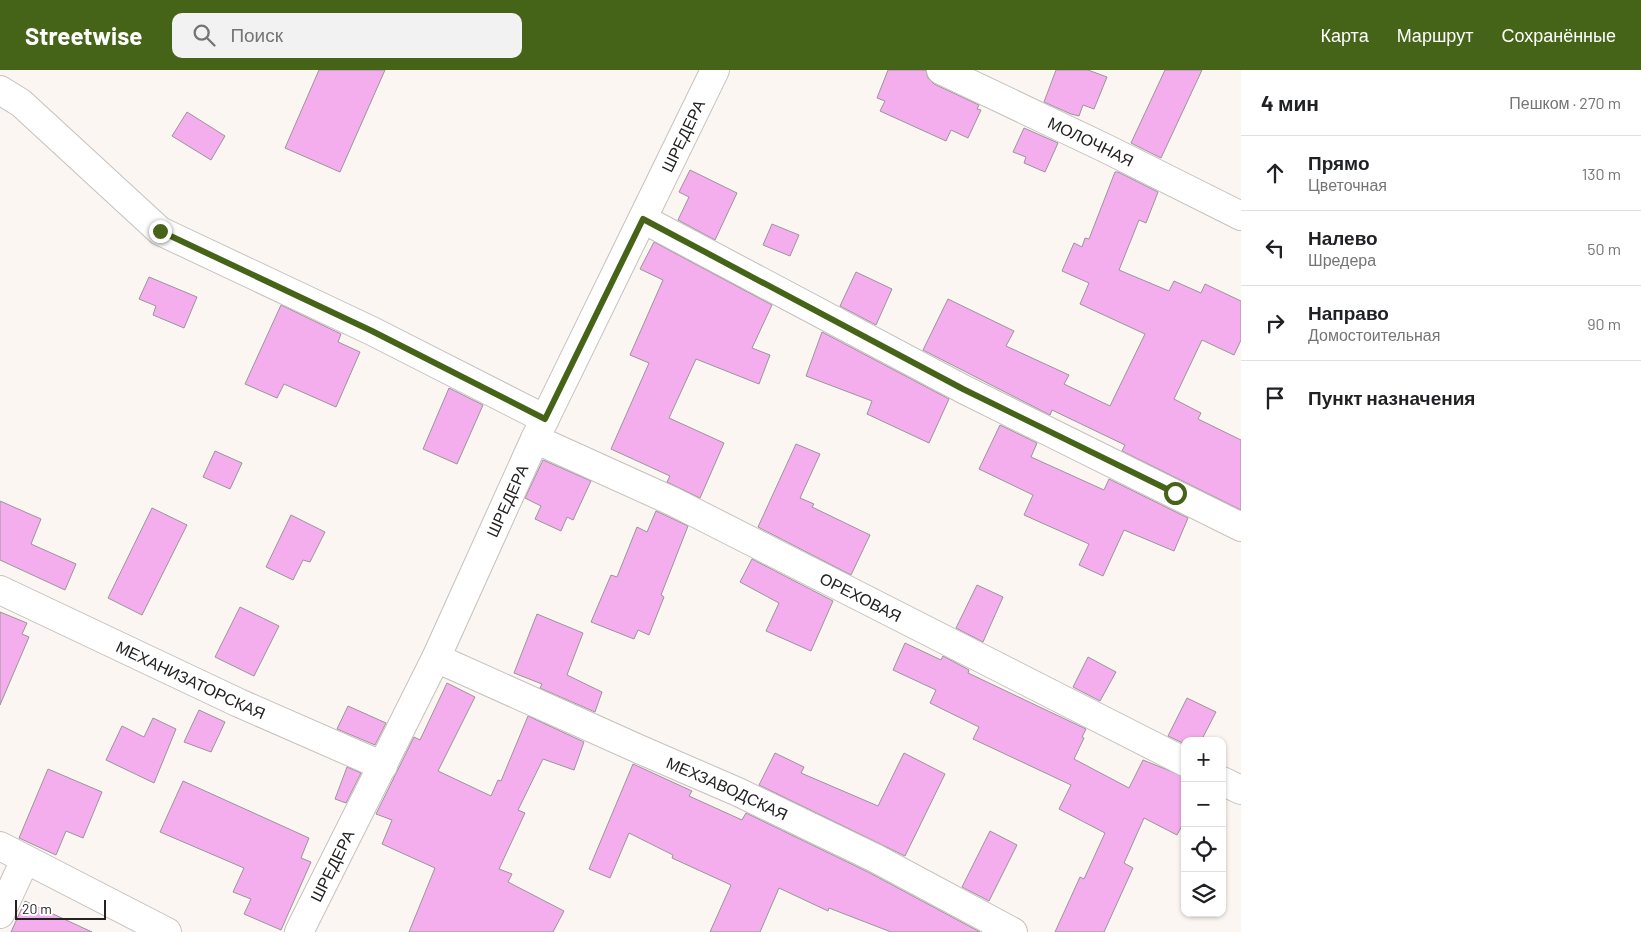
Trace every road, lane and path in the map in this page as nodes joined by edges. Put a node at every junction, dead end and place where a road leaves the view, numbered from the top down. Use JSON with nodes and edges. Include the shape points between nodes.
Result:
{"nodes":[{"id":1,"x":941,"y":70,"type":"edge"},
{"id":2,"x":707,"y":72,"type":"edge"},
{"id":3,"x":0,"y":90,"type":"edge"},
{"id":4,"x":1241,"y":216,"type":"edge"},
{"id":5,"x":643,"y":219,"type":"junction"},
{"id":6,"x":540,"y":429,"type":"junction"},
{"id":7,"x":1241,"y":527,"type":"edge"},
{"id":8,"x":0,"y":590,"type":"edge"},
{"id":9,"x":436,"y":658,"type":"junction"},
{"id":10,"x":1181,"y":760,"type":"edge"},
{"id":11,"x":383,"y":766,"type":"junction"},
{"id":12,"x":1224,"y":782,"type":"edge"},
{"id":13,"x":1241,"y":790,"type":"edge"},
{"id":14,"x":0,"y":846,"type":"edge"},
{"id":15,"x":25,"y":860,"type":"junction"},
{"id":16,"x":0,"y":914,"type":"edge"},
{"id":17,"x":167,"y":932,"type":"edge"},
{"id":18,"x":299,"y":932,"type":"edge"},
{"id":19,"x":1013,"y":932,"type":"edge"}],
"edges":[{"from":1,"to":4,"type":"street","name":"МОЛОЧНАЯ"},
{"from":2,"to":5,"type":"street","name":"ШРЕДЕРА"},
{"from":3,"to":6,"type":"street","name":"ОРЕХОВАЯ","via":[[21,103],[160,231],[372,331]]},
{"from":5,"to":6,"type":"street","name":"ШРЕДЕРА"},
{"from":5,"to":7,"type":"street","via":[[963,389]]},
{"from":6,"to":9,"type":"street","name":"ШРЕДЕРА"},
{"from":6,"to":10,"type":"street","name":"ОРЕХОВАЯ","via":[[674,502]]},
{"from":8,"to":11,"type":"street","name":"МЕХАНИЗАТОРСКАЯ"},
{"from":9,"to":11,"type":"street","name":"ШРЕДЕРА"},
{"from":9,"to":19,"type":"street","name":"МЕХЗАВОДСКАЯ","via":[[738,792],[858,849]]},
{"from":11,"to":18,"type":"street","name":"ШРЕДЕРА"},
{"from":12,"to":13,"type":"street"},
{"from":14,"to":15,"type":"street"},
{"from":15,"to":16,"type":"street"},
{"from":15,"to":17,"type":"street"}]}
